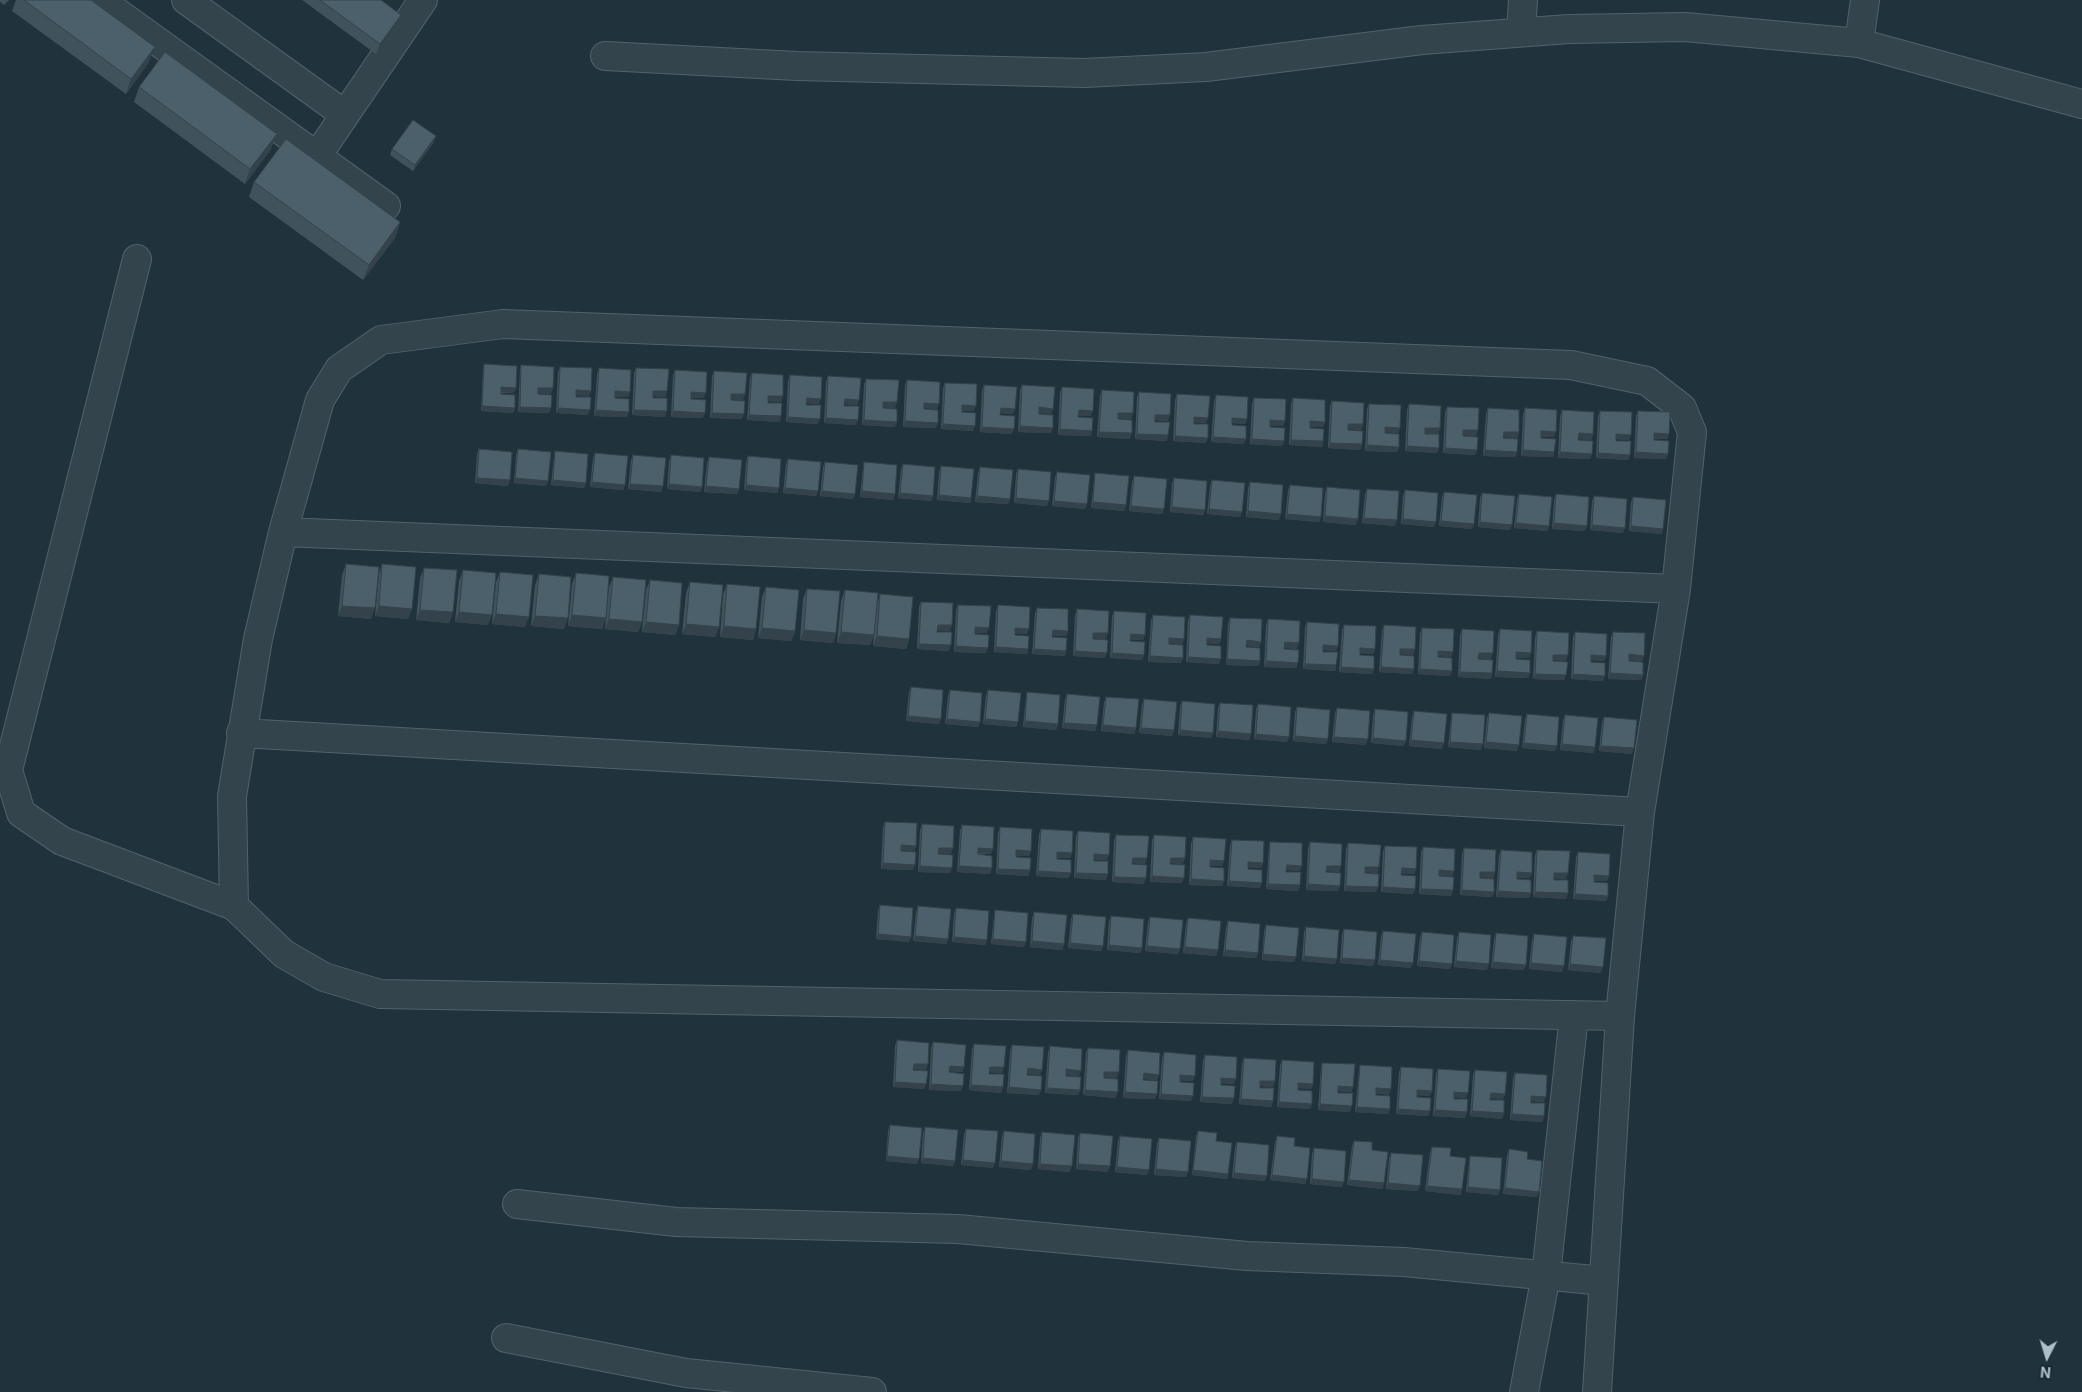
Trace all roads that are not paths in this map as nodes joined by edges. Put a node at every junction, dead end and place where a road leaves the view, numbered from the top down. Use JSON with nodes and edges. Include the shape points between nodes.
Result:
{"nodes":[{"id":1,"x":100,"y":0,"type":"edge"},
{"id":2,"x":186,"y":0,"type":"edge"},
{"id":3,"x":423,"y":0,"type":"edge"},
{"id":4,"x":1523,"y":0,"type":"edge"},
{"id":5,"x":1865,"y":0,"type":"edge"},
{"id":6,"x":1521,"y":32,"type":"junction"},
{"id":7,"x":1860,"y":43,"type":"junction"},
{"id":8,"x":605,"y":56,"type":"dead end"},
{"id":9,"x":2082,"y":104,"type":"edge"},
{"id":10,"x":344,"y":114,"type":"junction"},
{"id":11,"x":317,"y":156,"type":"junction"},
{"id":12,"x":386,"y":206,"type":"dead end"},
{"id":13,"x":137,"y":259,"type":"dead end"},
{"id":14,"x":284,"y":532,"type":"junction"},
{"id":15,"x":1676,"y":589,"type":"junction"},
{"id":16,"x":241,"y":733,"type":"junction"},
{"id":17,"x":1640,"y":812,"type":"junction"},
{"id":18,"x":234,"y":906,"type":"junction"},
{"id":19,"x":1574,"y":1016,"type":"junction"},
{"id":20,"x":1620,"y":1016,"type":"junction"},
{"id":21,"x":517,"y":1204,"type":"dead end"},
{"id":22,"x":1546,"y":1275,"type":"junction"},
{"id":23,"x":1604,"y":1281,"type":"junction"},
{"id":24,"x":506,"y":1338,"type":"dead end"},
{"id":25,"x":872,"y":1392,"type":"edge"},
{"id":26,"x":1524,"y":1392,"type":"edge"},
{"id":27,"x":1597,"y":1392,"type":"edge"}],
"edges":[{"from":1,"to":11,"type":"street"},
{"from":2,"to":10,"type":"street"},
{"from":3,"to":10,"type":"street"},
{"from":4,"to":6,"type":"street"},
{"from":5,"to":7,"type":"street"},
{"from":6,"to":7,"type":"street","via":[[1685,27]]},
{"from":6,"to":8,"type":"street","via":[[1422,40],[1206,67],[1084,73],[797,66]]},
{"from":7,"to":9,"type":"street"},
{"from":10,"to":11,"type":"street"},
{"from":11,"to":12,"type":"street"},
{"from":13,"to":18,"type":"street","via":[[8,770],[21,813],[62,841]]},
{"from":14,"to":15,"type":"street"},
{"from":14,"to":15,"type":"street","via":[[320,400],[339,369],[381,340],[503,324],[1571,365],[1647,381],[1682,408],[1692,432]]},
{"from":14,"to":16,"type":"street","via":[[258,639]]},
{"from":15,"to":17,"type":"street"},
{"from":16,"to":17,"type":"street"},
{"from":16,"to":18,"type":"street","via":[[232,796]]},
{"from":17,"to":20,"type":"street"},
{"from":18,"to":19,"type":"street","via":[[284,954],[324,977],[380,994]]},
{"from":19,"to":20,"type":"street"},
{"from":19,"to":22,"type":"street"},
{"from":20,"to":23,"type":"street"},
{"from":21,"to":22,"type":"street","via":[[676,1222],[958,1229],[1247,1256],[1404,1262]]},
{"from":22,"to":23,"type":"street"},
{"from":22,"to":26,"type":"street"},
{"from":23,"to":27,"type":"street"},
{"from":24,"to":25,"type":"street","via":[[686,1373]]}]}
